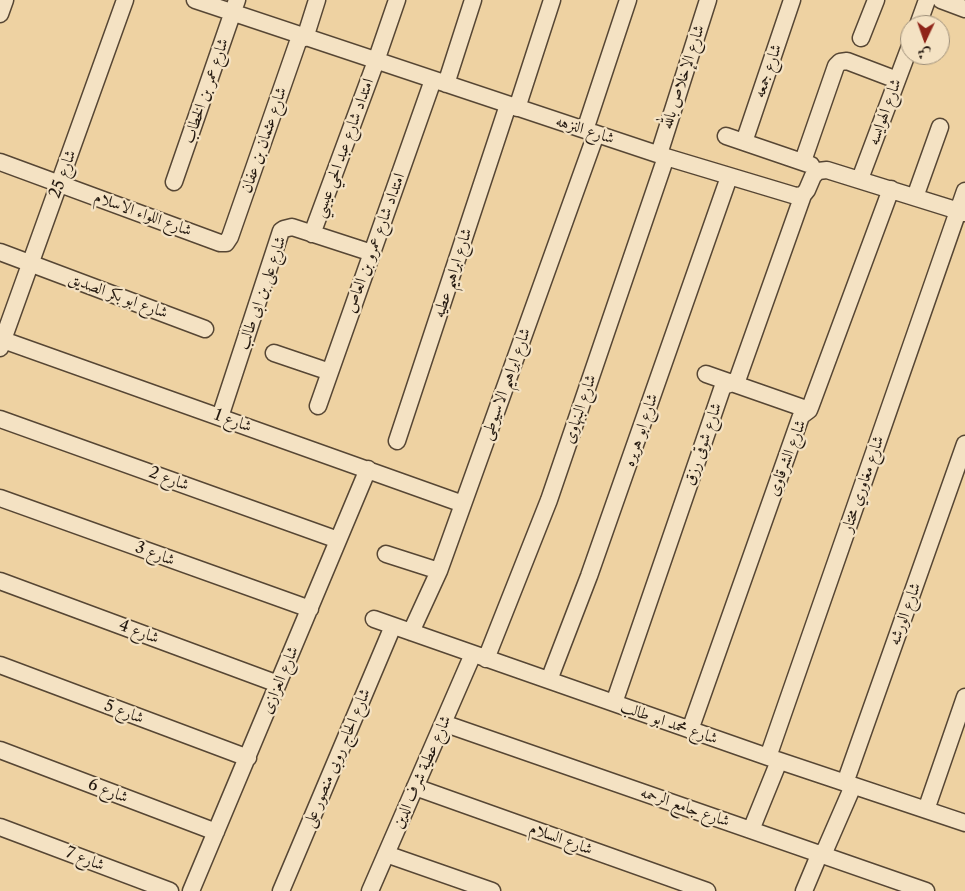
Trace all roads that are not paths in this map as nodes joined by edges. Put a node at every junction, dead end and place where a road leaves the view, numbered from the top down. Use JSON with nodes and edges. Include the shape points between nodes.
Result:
{"nodes":[{"id":1,"x":5,"y":0,"type":"edge"},
{"id":2,"x":126,"y":0,"type":"edge"},
{"id":3,"x":196,"y":0,"type":"edge"},
{"id":4,"x":317,"y":0,"type":"edge"},
{"id":5,"x":397,"y":0,"type":"edge"},
{"id":6,"x":473,"y":0,"type":"edge"},
{"id":7,"x":552,"y":0,"type":"edge"},
{"id":8,"x":628,"y":0,"type":"edge"},
{"id":9,"x":708,"y":0,"type":"edge"},
{"id":10,"x":792,"y":0,"type":"edge"},
{"id":11,"x":876,"y":0,"type":"edge"},
{"id":12,"x":927,"y":0,"type":"edge"},
{"id":13,"x":941,"y":0,"type":"edge"},
{"id":14,"x":235,"y":7,"type":"edge"},
{"id":15,"x":965,"y":9,"type":"edge"},
{"id":16,"x":0,"y":14,"type":"edge"},
{"id":17,"x":922,"y":15,"type":"edge"},
{"id":18,"x":302,"y":37,"type":"junction"},
{"id":19,"x":861,"y":38,"type":"dead end"},
{"id":20,"x":376,"y":61,"type":"junction"},
{"id":21,"x":903,"y":65,"type":"edge"},
{"id":22,"x":897,"y":80,"type":"junction"},
{"id":23,"x":440,"y":82,"type":"junction"},
{"id":24,"x":513,"y":107,"type":"junction"},
{"id":25,"x":940,"y":128,"type":"dead end"},
{"id":26,"x":591,"y":132,"type":"junction"},
{"id":27,"x":726,"y":136,"type":"dead end"},
{"id":28,"x":744,"y":142,"type":"junction"},
{"id":29,"x":662,"y":156,"type":"junction"},
{"id":30,"x":803,"y":161,"type":"junction"},
{"id":31,"x":0,"y":162,"type":"edge"},
{"id":32,"x":818,"y":171,"type":"junction"},
{"id":33,"x":729,"y":177,"type":"junction"},
{"id":34,"x":860,"y":179,"type":"junction"},
{"id":35,"x":174,"y":182,"type":"dead end"},
{"id":36,"x":59,"y":184,"type":"junction"},
{"id":37,"x":891,"y":189,"type":"junction"},
{"id":38,"x":965,"y":191,"type":"edge"},
{"id":39,"x":802,"y":195,"type":"junction"},
{"id":40,"x":915,"y":197,"type":"junction"},
{"id":41,"x":962,"y":212,"type":"edge"},
{"id":42,"x":312,"y":234,"type":"junction"},
{"id":43,"x":226,"y":243,"type":"joint"},
{"id":44,"x":0,"y":252,"type":"edge"},
{"id":45,"x":372,"y":253,"type":"junction"},
{"id":46,"x":30,"y":264,"type":"junction"},
{"id":47,"x":205,"y":329,"type":"dead end"},
{"id":48,"x":1,"y":344,"type":"edge"},
{"id":49,"x":274,"y":353,"type":"dead end"},
{"id":50,"x":330,"y":372,"type":"junction"},
{"id":51,"x":706,"y":374,"type":"dead end"},
{"id":52,"x":733,"y":383,"type":"junction"},
{"id":53,"x":318,"y":406,"type":"dead end"},
{"id":54,"x":809,"y":410,"type":"junction"},
{"id":55,"x":220,"y":417,"type":"junction"},
{"id":56,"x":0,"y":418,"type":"edge"},
{"id":57,"x":397,"y":441,"type":"dead end"},
{"id":58,"x":965,"y":444,"type":"edge"},
{"id":59,"x":368,"y":469,"type":"junction"},
{"id":60,"x":0,"y":498,"type":"edge"},
{"id":61,"x":463,"y":504,"type":"junction"},
{"id":62,"x":338,"y":540,"type":"junction"},
{"id":63,"x":386,"y":554,"type":"dead end"},
{"id":64,"x":439,"y":571,"type":"junction"},
{"id":65,"x":0,"y":581,"type":"edge"},
{"id":66,"x":310,"y":609,"type":"junction"},
{"id":67,"x":374,"y":619,"type":"dead end"},
{"id":68,"x":393,"y":626,"type":"junction"},
{"id":69,"x":411,"y":632,"type":"junction"},
{"id":70,"x":480,"y":656,"type":"junction"},
{"id":71,"x":0,"y":665,"type":"edge"},
{"id":72,"x":549,"y":680,"type":"junction"},
{"id":73,"x":278,"y":684,"type":"junction"},
{"id":74,"x":965,"y":697,"type":"edge"},
{"id":75,"x":614,"y":703,"type":"junction"},
{"id":76,"x":443,"y":722,"type":"junction"},
{"id":77,"x":690,"y":730,"type":"junction"},
{"id":78,"x":0,"y":750,"type":"edge"},
{"id":79,"x":248,"y":758,"type":"junction"},
{"id":80,"x":774,"y":759,"type":"junction"},
{"id":81,"x":849,"y":784,"type":"junction"},
{"id":82,"x":415,"y":787,"type":"junction"},
{"id":83,"x":926,"y":810,"type":"junction"},
{"id":84,"x":965,"y":824,"type":"edge"},
{"id":85,"x":0,"y":827,"type":"edge"},
{"id":86,"x":751,"y":830,"type":"junction"},
{"id":87,"x":216,"y":832,"type":"junction"},
{"id":88,"x":386,"y":854,"type":"junction"},
{"id":89,"x":822,"y":854,"type":"junction"},
{"id":90,"x":170,"y":891,"type":"edge"},
{"id":91,"x":191,"y":891,"type":"edge"},
{"id":92,"x":281,"y":891,"type":"edge"},
{"id":93,"x":370,"y":891,"type":"edge"},
{"id":94,"x":492,"y":891,"type":"edge"},
{"id":95,"x":707,"y":891,"type":"edge"},
{"id":96,"x":804,"y":891,"type":"edge"},
{"id":97,"x":926,"y":891,"type":"edge"}],
"edges":[{"from":1,"to":16,"type":"street"},
{"from":2,"to":36,"type":"street","name":"شارع 25"},
{"from":3,"to":14,"type":"street","name":"شارع النزهه"},
{"from":4,"to":18,"type":"street","name":"شارع عثمان بن عفان"},
{"from":5,"to":20,"type":"street","name":"امتداد شارع عبد الحي عيسي"},
{"from":6,"to":23,"type":"street","name":"امتداد شارع عمرو بن العاص"},
{"from":7,"to":24,"type":"street","name":"شارع ابراهيم عطيه"},
{"from":8,"to":26,"type":"street","name":"شارع ابراهيم الاسيوطى"},
{"from":9,"to":29,"type":"street","name":"شارع الإخلاص بالله"},
{"from":10,"to":28,"type":"street","name":"شارع جمعه"},
{"from":11,"to":19,"type":"street"},
{"from":12,"to":17,"type":"street"},
{"from":13,"to":15,"type":"street"},
{"from":14,"to":18,"type":"street","name":"شارع النزهه"},
{"from":14,"to":35,"type":"street","name":"شارع عمر بن الخطاب"},
{"from":18,"to":20,"type":"street","name":"شارع النزهه"},
{"from":18,"to":43,"type":"street","name":"شارع عثمان بن عفان"},
{"from":20,"to":23,"type":"street","name":"شارع النزهه"},
{"from":20,"to":42,"type":"street","name":"امتداد شارع عبد الحي عيسي"},
{"from":21,"to":22,"type":"street","name":"شارع الهوايسه"},
{"from":22,"to":30,"type":"street","via":[[847,61],[840,62]]},
{"from":22,"to":34,"type":"street","name":"شارع الهوايسه"},
{"from":23,"to":24,"type":"street","name":"شارع النزهه"},
{"from":23,"to":45,"type":"street","name":"امتداد شارع عمرو بن العاص"},
{"from":24,"to":26,"type":"street","name":"شارع النزهه"},
{"from":24,"to":57,"type":"street","name":"شارع ابراهيم عطيه"},
{"from":25,"to":40,"type":"street"},
{"from":26,"to":29,"type":"street","name":"شارع النزهه"},
{"from":26,"to":61,"type":"street","name":"شارع ابراهيم الاسيوطى"},
{"from":27,"to":28,"type":"street"},
{"from":28,"to":30,"type":"street"},
{"from":29,"to":33,"type":"street","name":"شارع النزهه"},
{"from":29,"to":70,"type":"street","name":"شارع البنهاوى","via":[[549,500]]},
{"from":30,"to":32,"type":"street"},
{"from":31,"to":36,"type":"street","name":"شارع اللواء الاسلام"},
{"from":32,"to":34,"type":"street","via":[[827,170]]},
{"from":32,"to":39,"type":"street"},
{"from":33,"to":39,"type":"street","name":"شارع النزهه"},
{"from":33,"to":72,"type":"street","name":"شارع ابو هريره","via":[[589,576]]},
{"from":34,"to":37,"type":"street"},
{"from":36,"to":43,"type":"street","name":"شارع اللواء الاسلام"},
{"from":36,"to":46,"type":"street","name":"شارع 25"},
{"from":37,"to":40,"type":"street"},
{"from":37,"to":54,"type":"street","name":"شارع الشرقاوى"},
{"from":38,"to":41,"type":"street","name":"شارع مغاوري مختار"},
{"from":39,"to":52,"type":"street","name":"شارع شوقى رزق","via":[[738,378]]},
{"from":40,"to":41,"type":"street"},
{"from":41,"to":80,"type":"street","name":"شارع مغاوري مختار"},
{"from":42,"to":45,"type":"street","name":"شارع على بن ابى طالب"},
{"from":42,"to":55,"type":"street","name":"شارع على بن ابى طالب","via":[[292,227],[281,232]]},
{"from":44,"to":46,"type":"street","name":"شارع ابو بكر الصديق"},
{"from":45,"to":50,"type":"street","name":"امتداد شارع عمرو بن العاص"},
{"from":46,"to":47,"type":"street","name":"شارع ابو بكر الصديق"},
{"from":46,"to":48,"type":"street","name":"شارع 25"},
{"from":48,"to":55,"type":"street","name":"شارع 1"},
{"from":49,"to":50,"type":"street"},
{"from":50,"to":53,"type":"street","name":"امتداد شارع عمرو بن العاص"},
{"from":51,"to":52,"type":"street"},
{"from":52,"to":54,"type":"street"},
{"from":52,"to":75,"type":"street","name":"شارع شوقى رزق","via":[[722,386]]},
{"from":54,"to":77,"type":"street","name":"شارع الشرقاوى","via":[[801,416]]},
{"from":55,"to":59,"type":"street","name":"شارع 1"},
{"from":56,"to":62,"type":"street","name":"شارع 2"},
{"from":58,"to":81,"type":"street","name":"شارع الورشه"},
{"from":59,"to":61,"type":"street","name":"شارع 1"},
{"from":59,"to":62,"type":"street","name":"شارع العزازى"},
{"from":60,"to":66,"type":"street","name":"شارع 3"},
{"from":61,"to":64,"type":"street","name":"شارع ابراهيم الاسيوطى"},
{"from":62,"to":66,"type":"street","name":"شارع العزازى"},
{"from":63,"to":64,"type":"street"},
{"from":64,"to":69,"type":"street","name":"شارع ابراهيم الاسيوطى"},
{"from":65,"to":73,"type":"street","name":"شارع 4"},
{"from":66,"to":73,"type":"street","name":"شارع العزازى"},
{"from":67,"to":68,"type":"street","name":"شارع محمد ابو طالب"},
{"from":68,"to":69,"type":"street","name":"شارع محمد ابو طالب"},
{"from":68,"to":92,"type":"street","name":"شارع الحاج روبى منصور على"},
{"from":69,"to":70,"type":"street","name":"شارع محمد ابو طالب"},
{"from":70,"to":72,"type":"street","name":"شارع محمد ابو طالب"},
{"from":70,"to":76,"type":"street","name":"شارع عطية شرف الدين"},
{"from":71,"to":79,"type":"street","name":"شارع 5"},
{"from":72,"to":75,"type":"street","name":"شارع محمد ابو طالب"},
{"from":73,"to":79,"type":"street","name":"شارع العزازى"},
{"from":74,"to":83,"type":"street"},
{"from":75,"to":77,"type":"street","name":"شارع محمد ابو طالب"},
{"from":76,"to":82,"type":"street","name":"شارع عطية شرف الدين"},
{"from":76,"to":86,"type":"street","name":"شارع جامع الرحمه"},
{"from":77,"to":80,"type":"street","name":"شارع محمد ابو طالب"},
{"from":78,"to":87,"type":"street","name":"شارع 6"},
{"from":79,"to":87,"type":"street","name":"شارع العزازى"},
{"from":80,"to":81,"type":"street","name":"شارع محمد ابو طالب"},
{"from":80,"to":86,"type":"street","name":"شارع مغاوري مختار"},
{"from":81,"to":83,"type":"street","name":"شارع محمد ابو طالب"},
{"from":81,"to":89,"type":"street","name":"شارع الورشه"},
{"from":82,"to":88,"type":"street","name":"شارع عطية شرف الدين"},
{"from":82,"to":95,"type":"street","name":"شارع السلام"},
{"from":83,"to":84,"type":"street","name":"شارع محمد ابو طالب"},
{"from":85,"to":90,"type":"street","name":"شارع 7"},
{"from":86,"to":89,"type":"street","name":"شارع جامع الرحمه"},
{"from":87,"to":91,"type":"street","name":"شارع العزازى"},
{"from":88,"to":93,"type":"street","name":"شارع عطية شرف الدين"},
{"from":88,"to":94,"type":"street"},
{"from":89,"to":96,"type":"street","name":"شارع الورشه"},
{"from":89,"to":97,"type":"street","name":"شارع جامع الرحمه"}]}
